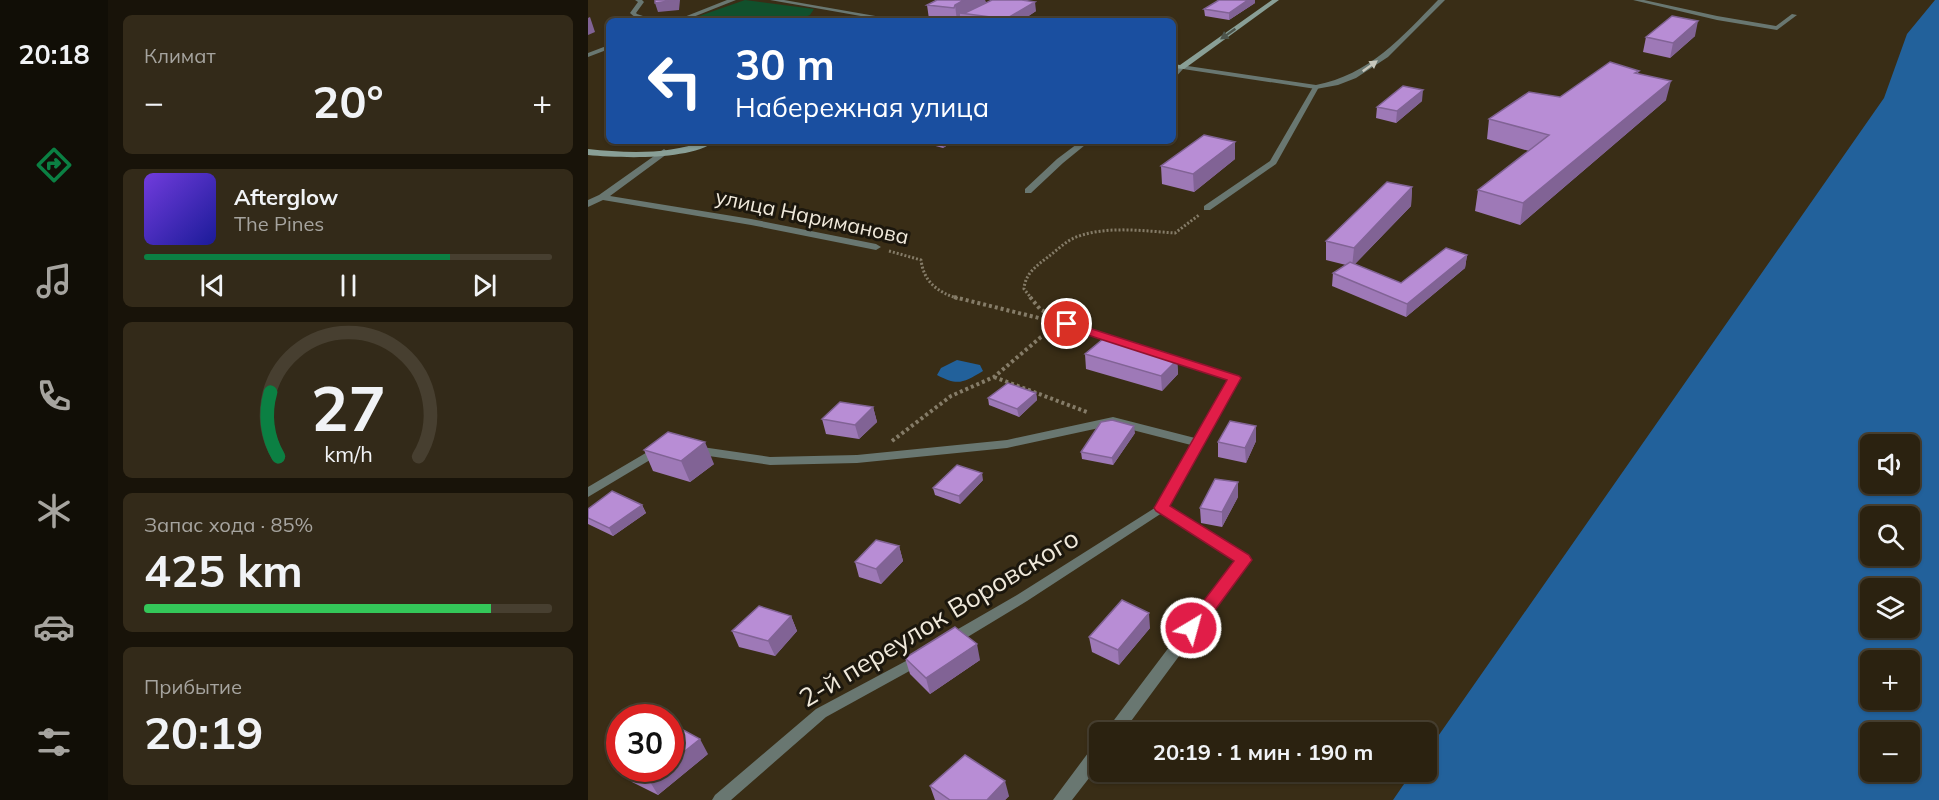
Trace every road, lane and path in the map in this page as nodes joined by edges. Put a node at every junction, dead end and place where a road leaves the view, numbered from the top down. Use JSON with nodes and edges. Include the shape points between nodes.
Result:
{"nodes":[{"id":1,"x":638,"y":0,"type":"edge"},
{"id":2,"x":733,"y":0,"type":"edge"},
{"id":3,"x":773,"y":0,"type":"edge"},
{"id":4,"x":1276,"y":0,"type":"edge"},
{"id":5,"x":1442,"y":0,"type":"edge"},
{"id":6,"x":1636,"y":0,"type":"edge"},
{"id":7,"x":1794,"y":15,"type":"dead end"},
{"id":8,"x":645,"y":18,"type":"edge"},
{"id":9,"x":685,"y":18,"type":"edge"},
{"id":10,"x":884,"y":18,"type":"edge"},
{"id":11,"x":606,"y":48,"type":"edge"},
{"id":12,"x":588,"y":56,"type":"edge"},
{"id":13,"x":1177,"y":66,"type":"edge"},
{"id":14,"x":1316,"y":87,"type":"junction"},
{"id":15,"x":699,"y":144,"type":"edge"},
{"id":16,"x":1082,"y":144,"type":"edge"},
{"id":17,"x":588,"y":152,"type":"edge"},
{"id":18,"x":664,"y":152,"type":"junction"},
{"id":19,"x":1028,"y":190,"type":"dead end"},
{"id":20,"x":602,"y":197,"type":"junction"},
{"id":21,"x":588,"y":204,"type":"edge"},
{"id":22,"x":1208,"y":208,"type":"joint"},
{"id":23,"x":876,"y":247,"type":"joint"},
{"id":24,"x":1067,"y":324,"type":"junction"},
{"id":25,"x":994,"y":378,"type":"junction"},
{"id":26,"x":1113,"y":422,"type":"junction"},
{"id":27,"x":1198,"y":442,"type":"junction"},
{"id":28,"x":874,"y":457,"type":"junction"},
{"id":29,"x":588,"y":493,"type":"edge"},
{"id":30,"x":1161,"y":508,"type":"junction"},
{"id":31,"x":1121,"y":722,"type":"edge"},
{"id":32,"x":1089,"y":764,"type":"edge"},
{"id":33,"x":720,"y":800,"type":"edge"},
{"id":34,"x":1062,"y":800,"type":"edge"}],
"edges":[{"from":1,"to":8,"type":"lane","via":[[641,2],[633,13]]},
{"from":2,"to":9,"type":"street"},
{"from":3,"to":10,"type":"street"},
{"from":4,"to":13,"type":"street","one_way":true},
{"from":14,"to":5,"type":"street","one_way":true,"via":[[1332,85],[1365,71]]},
{"from":6,"to":7,"type":"street","via":[[1777,28]]},
{"from":11,"to":12,"type":"street"},
{"from":13,"to":14,"type":"street"},
{"from":14,"to":22,"type":"lane","via":[[1273,162]]},
{"from":15,"to":18,"type":"street"},
{"from":16,"to":19,"type":"street"},
{"from":17,"to":18,"type":"street","via":[[625,156]]},
{"from":18,"to":20,"type":"street"},
{"from":20,"to":21,"type":"street"},
{"from":20,"to":23,"type":"street","name":"улица Нариманова"},
{"from":22,"to":24,"type":"path","via":[[1175,233],[1122,230],[1073,238],[1038,264],[1025,279],[1024,289],[1040,309]]},
{"from":23,"to":24,"type":"path","name":"улица Нариманова","via":[[921,260],[932,286],[967,301]]},
{"from":24,"to":25,"type":"path","via":[[1041,337]]},
{"from":24,"to":27,"type":"street","via":[[1235,378]]},
{"from":25,"to":26,"type":"path"},
{"from":25,"to":28,"type":"path","via":[[951,396]]},
{"from":26,"to":27,"type":"street"},
{"from":26,"to":28,"type":"street","via":[[1007,444]]},
{"from":27,"to":30,"type":"street"},
{"from":28,"to":29,"type":"street","via":[[770,461],[665,445]]},
{"from":30,"to":31,"type":"street","via":[[1244,560]]},
{"from":30,"to":33,"type":"lane","name":"2-й переулок Воровского","via":[[1022,598],[821,713]]},
{"from":32,"to":34,"type":"street"}]}
